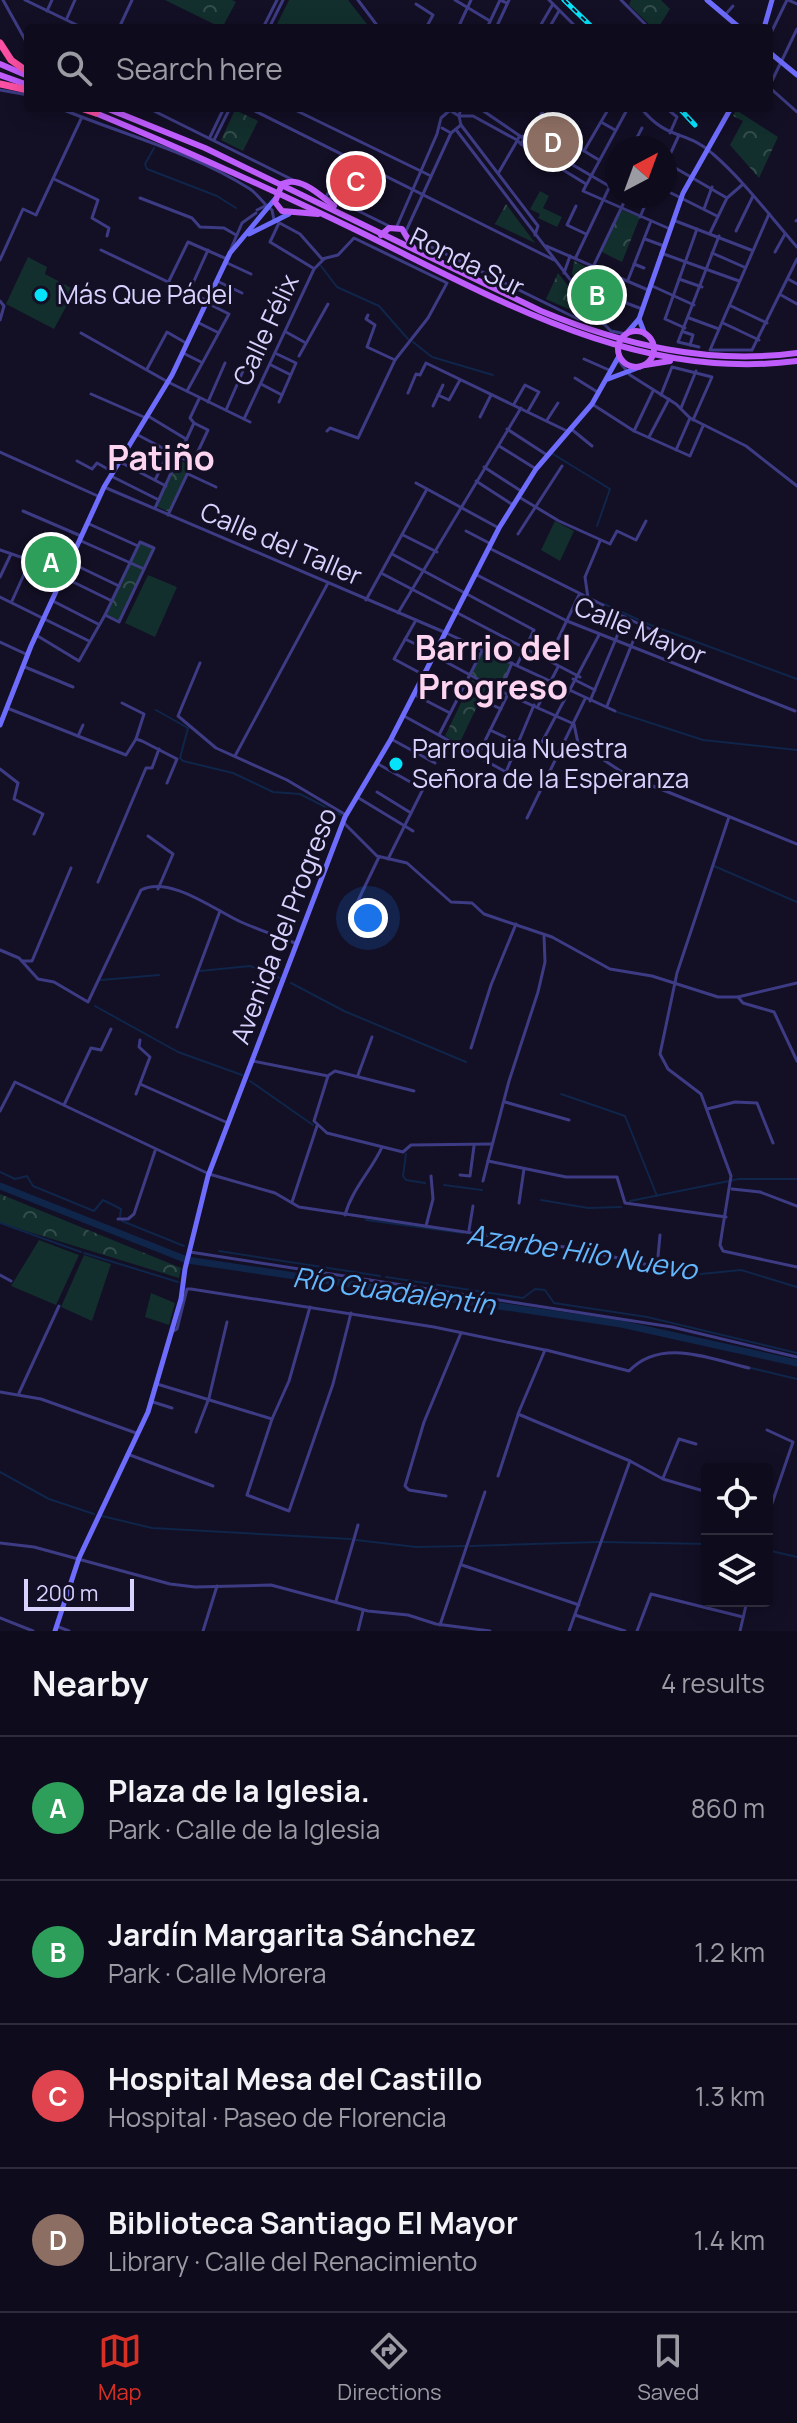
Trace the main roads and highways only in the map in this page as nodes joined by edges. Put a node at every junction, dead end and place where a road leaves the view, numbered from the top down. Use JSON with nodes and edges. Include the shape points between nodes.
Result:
{"nodes":[{"id":1,"x":707,"y":0,"type":"edge"},
{"id":2,"x":772,"y":0,"type":"edge"},
{"id":3,"x":735,"y":24,"type":"edge"},
{"id":4,"x":765,"y":24,"type":"edge"},
{"id":5,"x":0,"y":43,"type":"edge"},
{"id":6,"x":773,"y":55,"type":"edge"},
{"id":7,"x":0,"y":64,"type":"edge"},
{"id":8,"x":24,"y":71,"type":"edge"},
{"id":9,"x":24,"y":73,"type":"edge"},
{"id":10,"x":0,"y":75,"type":"edge"},
{"id":11,"x":797,"y":75,"type":"edge"},
{"id":12,"x":0,"y":84,"type":"edge"},
{"id":13,"x":24,"y":88,"type":"edge"},
{"id":14,"x":24,"y":89,"type":"edge"},
{"id":15,"x":115,"y":112,"type":"edge"},
{"id":16,"x":729,"y":112,"type":"edge"},
{"id":17,"x":96,"y":113,"type":"edge"},
{"id":18,"x":282,"y":184,"type":"junction"},
{"id":19,"x":276,"y":195,"type":"junction"},
{"id":20,"x":315,"y":197,"type":"junction"},
{"id":21,"x":308,"y":207,"type":"junction"},
{"id":22,"x":289,"y":214,"type":"junction"},
{"id":23,"x":326,"y":215,"type":"junction"},
{"id":24,"x":358,"y":221,"type":"junction"},
{"id":25,"x":382,"y":233,"type":"junction"},
{"id":26,"x":239,"y":237,"type":"junction"},
{"id":27,"x":378,"y":241,"type":"junction"},
{"id":28,"x":414,"y":249,"type":"junction"},
{"id":29,"x":639,"y":319,"type":"junction"},
{"id":30,"x":626,"y":334,"type":"junction"},
{"id":31,"x":648,"y":336,"type":"junction"},
{"id":32,"x":618,"y":347,"type":"junction"},
{"id":33,"x":653,"y":352,"type":"junction"},
{"id":34,"x":709,"y":353,"type":"junction"},
{"id":35,"x":797,"y":353,"type":"edge"},
{"id":36,"x":677,"y":360,"type":"junction"},
{"id":37,"x":797,"y":361,"type":"edge"},
{"id":38,"x":642,"y":366,"type":"junction"},
{"id":39,"x":607,"y":379,"type":"junction"},
{"id":40,"x":0,"y":725,"type":"edge"},
{"id":41,"x":56,"y":1629,"type":"edge"}],
"edges":[{"from":1,"to":3,"type":"main road"},
{"from":2,"to":4,"type":"main road"},
{"from":5,"to":8,"type":"highway"},
{"from":6,"to":11,"type":"main road"},
{"from":7,"to":9,"type":"main road"},
{"from":10,"to":13,"type":"main road"},
{"from":12,"to":14,"type":"highway"},
{"from":15,"to":18,"type":"main road","name":"Ronda Sur"},
{"from":16,"to":29,"type":"main road","via":[[680,199]]},
{"from":17,"to":19,"type":"main road","name":"Ronda Sur","via":[[192,151]]},
{"from":18,"to":19,"type":"main road"},
{"from":18,"to":20,"type":"main road","name":"Ronda Sur"},
{"from":18,"to":20,"type":"main road","via":[[300,183]]},
{"from":19,"to":21,"type":"main road","name":"Ronda Sur"},
{"from":19,"to":22,"type":"main road","via":[[277,206]]},
{"from":19,"to":26,"type":"main road"},
{"from":20,"to":21,"type":"main road"},
{"from":20,"to":24,"type":"main road","name":"Ronda Sur"},
{"from":20,"to":24,"type":"main road"},
{"from":21,"to":22,"type":"main road"},
{"from":21,"to":23,"type":"main road","name":"Ronda Sur"},
{"from":22,"to":23,"type":"main road"},
{"from":22,"to":26,"type":"main road"},
{"from":23,"to":27,"type":"main road","name":"Ronda Sur"},
{"from":24,"to":25,"type":"main road","name":"Ronda Sur"},
{"from":25,"to":27,"type":"main road"},
{"from":25,"to":28,"type":"main road","name":"Ronda Sur"},
{"from":25,"to":28,"type":"main road","via":[[394,227],[407,234]]},
{"from":26,"to":40,"type":"main road","via":[[168,382],[104,487]]},
{"from":27,"to":32,"type":"main road","name":"Ronda Sur","via":[[549,323]]},
{"from":28,"to":32,"type":"main road","name":"Ronda Sur"},
{"from":29,"to":30,"type":"main road"},
{"from":29,"to":31,"type":"main road"},
{"from":30,"to":31,"type":"main road","via":[[638,331]]},
{"from":30,"to":32,"type":"main road"},
{"from":31,"to":33,"type":"main road"},
{"from":31,"to":34,"type":"main road","via":[[668,347]]},
{"from":32,"to":33,"type":"main road","name":"Ronda Sur"},
{"from":32,"to":38,"type":"main road","name":"Ronda Sur","via":[[627,365]]},
{"from":32,"to":39,"type":"main road","name":"Avenida del Progreso"},
{"from":33,"to":34,"type":"main road","name":"Ronda Sur"},
{"from":33,"to":36,"type":"main road","name":"Ronda Sur"},
{"from":33,"to":38,"type":"main road"},
{"from":34,"to":35,"type":"main road","name":"Ronda Sur"},
{"from":36,"to":37,"type":"main road","name":"Ronda Sur"},
{"from":36,"to":38,"type":"main road"},
{"from":38,"to":39,"type":"main road"},
{"from":39,"to":41,"type":"main road","name":"Avenida del Progreso","via":[[536,469],[499,528],[378,764],[346,815],[209,1174],[172,1332],[140,1434],[78,1560]]}]}
